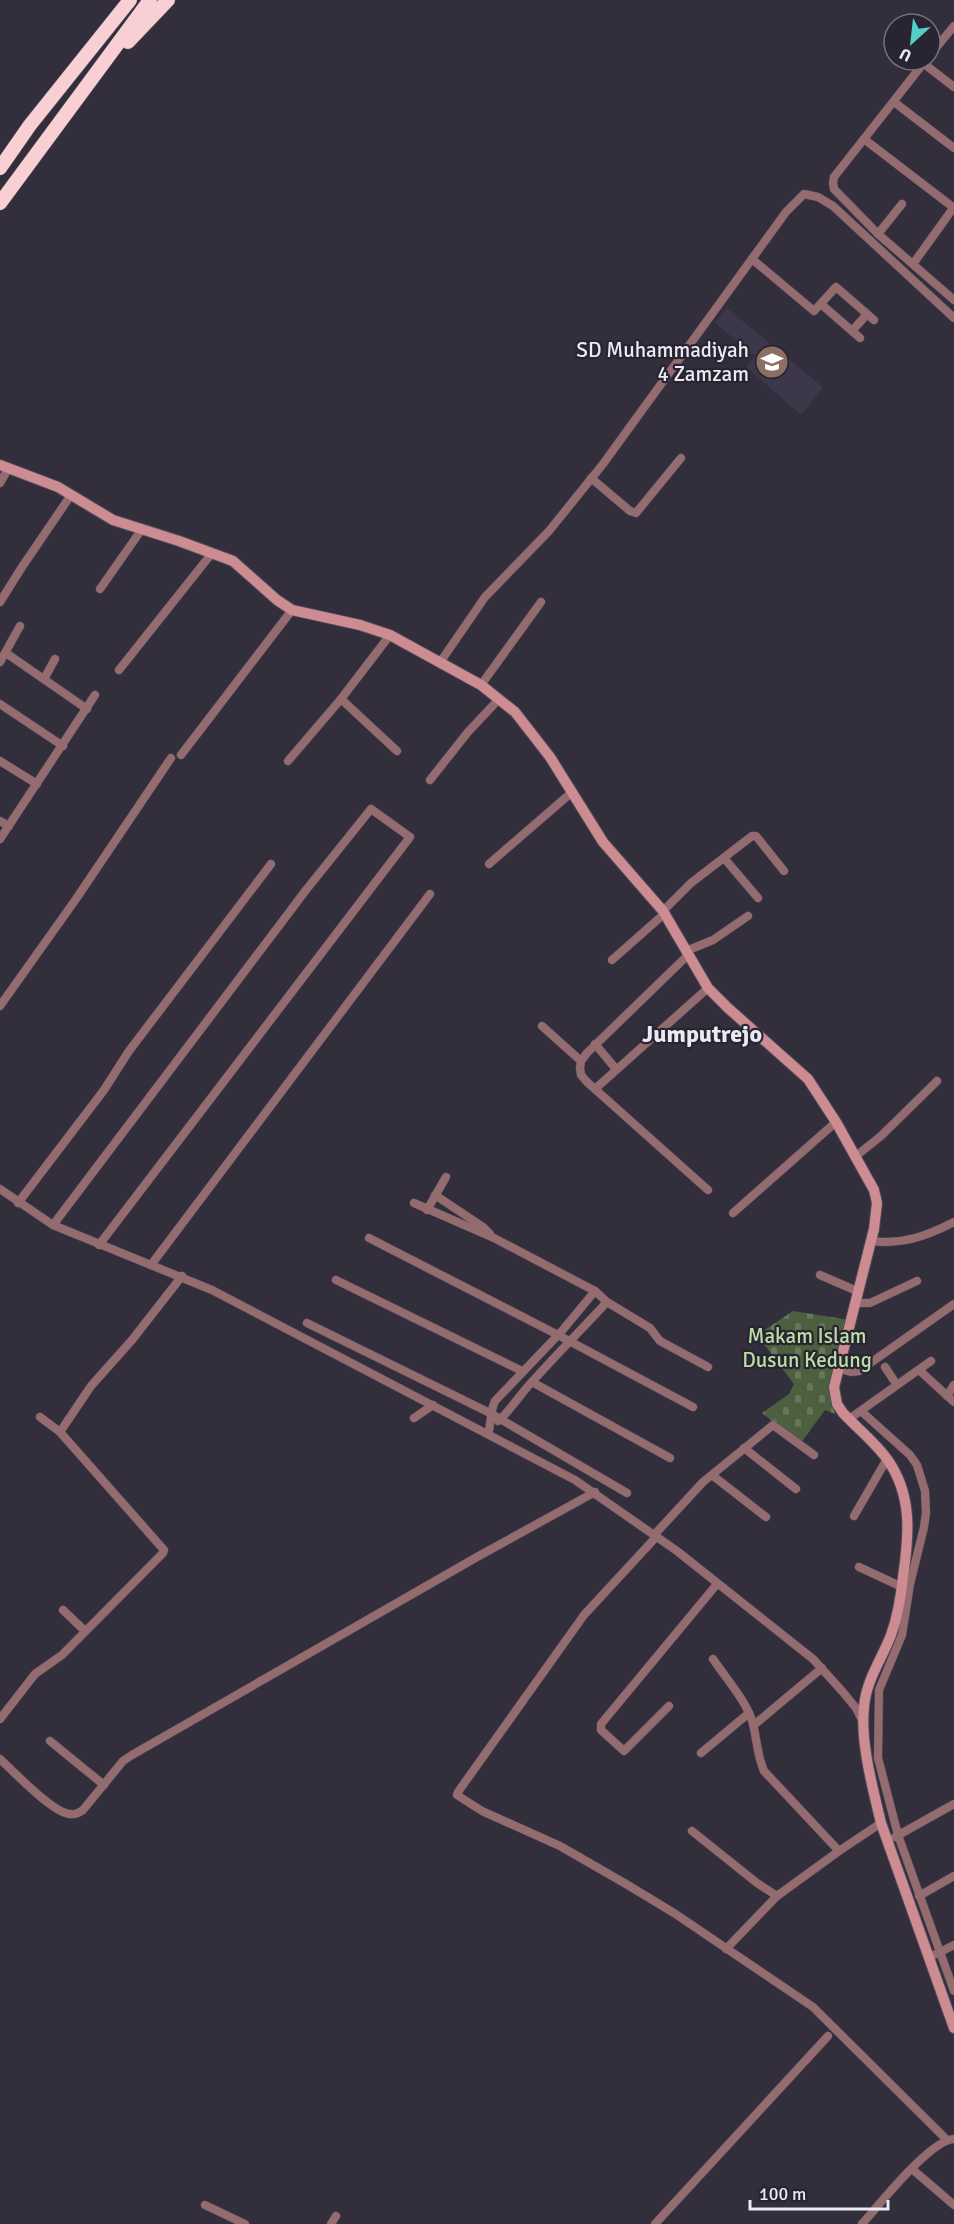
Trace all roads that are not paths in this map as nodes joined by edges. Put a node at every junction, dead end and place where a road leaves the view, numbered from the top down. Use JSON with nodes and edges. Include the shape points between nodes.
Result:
{"nodes":[{"id":1,"x":130,"y":0,"type":"edge"},
{"id":2,"x":150,"y":0,"type":"edge"},
{"id":3,"x":168,"y":0,"type":"edge"},
{"id":4,"x":954,"y":26,"type":"edge"},
{"id":5,"x":942,"y":40,"type":"edge"},
{"id":6,"x":916,"y":72,"type":"edge"},
{"id":7,"x":936,"y":72,"type":"edge"},
{"id":8,"x":92,"y":79,"type":"junction"},
{"id":9,"x":954,"y":87,"type":"edge"},
{"id":10,"x":894,"y":102,"type":"junction"},
{"id":11,"x":864,"y":139,"type":"junction"},
{"id":12,"x":954,"y":148,"type":"edge"},
{"id":13,"x":0,"y":168,"type":"edge"},
{"id":14,"x":0,"y":203,"type":"edge"},
{"id":15,"x":902,"y":204,"type":"dead end"},
{"id":16,"x":954,"y":207,"type":"edge"},
{"id":17,"x":878,"y":234,"type":"junction"},
{"id":18,"x":752,"y":259,"type":"junction"},
{"id":19,"x":913,"y":264,"type":"junction"},
{"id":20,"x":954,"y":300,"type":"edge"},
{"id":21,"x":821,"y":304,"type":"junction"},
{"id":22,"x":867,"y":314,"type":"junction"},
{"id":23,"x":954,"y":318,"type":"edge"},
{"id":24,"x":874,"y":320,"type":"dead end"},
{"id":25,"x":852,"y":331,"type":"junction"},
{"id":26,"x":860,"y":338,"type":"dead end"},
{"id":27,"x":681,"y":458,"type":"dead end"},
{"id":28,"x":4,"y":467,"type":"edge"},
{"id":29,"x":591,"y":478,"type":"junction"},
{"id":30,"x":0,"y":483,"type":"edge"},
{"id":31,"x":71,"y":495,"type":"junction"},
{"id":32,"x":142,"y":529,"type":"junction"},
{"id":33,"x":212,"y":553,"type":"junction"},
{"id":34,"x":100,"y":589,"type":"dead end"},
{"id":35,"x":0,"y":602,"type":"edge"},
{"id":36,"x":541,"y":602,"type":"dead end"},
{"id":37,"x":292,"y":610,"type":"junction"},
{"id":38,"x":20,"y":626,"type":"dead end"},
{"id":39,"x":390,"y":635,"type":"junction"},
{"id":40,"x":6,"y":653,"type":"junction"},
{"id":41,"x":56,"y":659,"type":"dead end"},
{"id":42,"x":442,"y":659,"type":"junction"},
{"id":43,"x":0,"y":662,"type":"edge"},
{"id":44,"x":119,"y":670,"type":"dead end"},
{"id":45,"x":44,"y":679,"type":"junction"},
{"id":46,"x":481,"y":685,"type":"junction"},
{"id":47,"x":96,"y":695,"type":"dead end"},
{"id":48,"x":340,"y":699,"type":"junction"},
{"id":49,"x":499,"y":699,"type":"junction"},
{"id":50,"x":0,"y":704,"type":"edge"},
{"id":51,"x":87,"y":709,"type":"junction"},
{"id":52,"x":63,"y":746,"type":"junction"},
{"id":53,"x":397,"y":751,"type":"dead end"},
{"id":54,"x":181,"y":755,"type":"dead end"},
{"id":55,"x":171,"y":758,"type":"dead end"},
{"id":56,"x":0,"y":761,"type":"edge"},
{"id":57,"x":288,"y":761,"type":"dead end"},
{"id":58,"x":430,"y":780,"type":"dead end"},
{"id":59,"x":37,"y":784,"type":"junction"},
{"id":60,"x":571,"y":793,"type":"junction"},
{"id":61,"x":0,"y":820,"type":"edge"},
{"id":62,"x":9,"y":826,"type":"junction"},
{"id":63,"x":0,"y":839,"type":"edge"},
{"id":64,"x":724,"y":858,"type":"junction"},
{"id":65,"x":271,"y":864,"type":"dead end"},
{"id":66,"x":489,"y":864,"type":"dead end"},
{"id":67,"x":784,"y":871,"type":"dead end"},
{"id":68,"x":430,"y":894,"type":"dead end"},
{"id":69,"x":758,"y":898,"type":"dead end"},
{"id":70,"x":664,"y":910,"type":"junction"},
{"id":71,"x":748,"y":916,"type":"dead end"},
{"id":72,"x":690,"y":951,"type":"junction"},
{"id":73,"x":612,"y":960,"type":"dead end"},
{"id":74,"x":708,"y":988,"type":"junction"},
{"id":75,"x":0,"y":1006,"type":"edge"},
{"id":76,"x":542,"y":1026,"type":"dead end"},
{"id":77,"x":595,"y":1044,"type":"junction"},
{"id":78,"x":581,"y":1061,"type":"junction"},
{"id":79,"x":616,"y":1069,"type":"junction"},
{"id":80,"x":937,"y":1081,"type":"dead end"},
{"id":81,"x":595,"y":1089,"type":"junction"},
{"id":82,"x":836,"y":1122,"type":"junction"},
{"id":83,"x":860,"y":1153,"type":"junction"},
{"id":84,"x":446,"y":1177,"type":"dead end"},
{"id":85,"x":0,"y":1189,"type":"edge"},
{"id":86,"x":708,"y":1190,"type":"dead end"},
{"id":87,"x":435,"y":1195,"type":"junction"},
{"id":88,"x":18,"y":1203,"type":"junction"},
{"id":89,"x":414,"y":1203,"type":"dead end"},
{"id":90,"x":427,"y":1210,"type":"junction"},
{"id":91,"x":733,"y":1213,"type":"dead end"},
{"id":92,"x":954,"y":1222,"type":"edge"},
{"id":93,"x":53,"y":1225,"type":"junction"},
{"id":94,"x":369,"y":1238,"type":"dead end"},
{"id":95,"x":494,"y":1238,"type":"junction"},
{"id":96,"x":876,"y":1242,"type":"junction"},
{"id":97,"x":99,"y":1245,"type":"junction"},
{"id":98,"x":151,"y":1265,"type":"junction"},
{"id":99,"x":820,"y":1275,"type":"dead end"},
{"id":100,"x":182,"y":1276,"type":"junction"},
{"id":101,"x":336,"y":1280,"type":"dead end"},
{"id":102,"x":917,"y":1281,"type":"dead end"},
{"id":103,"x":595,"y":1291,"type":"junction"},
{"id":104,"x":857,"y":1291,"type":"junction"},
{"id":105,"x":607,"y":1302,"type":"junction"},
{"id":106,"x":861,"y":1304,"type":"junction"},
{"id":107,"x":954,"y":1304,"type":"edge"},
{"id":108,"x":307,"y":1323,"type":"dead end"},
{"id":109,"x":558,"y":1335,"type":"junction"},
{"id":110,"x":570,"y":1343,"type":"junction"},
{"id":111,"x":931,"y":1361,"type":"dead end"},
{"id":112,"x":708,"y":1367,"type":"dead end"},
{"id":113,"x":885,"y":1367,"type":"dead end"},
{"id":114,"x":842,"y":1370,"type":"junction"},
{"id":115,"x":919,"y":1370,"type":"junction"},
{"id":116,"x":522,"y":1371,"type":"junction"},
{"id":117,"x":532,"y":1382,"type":"junction"},
{"id":118,"x":897,"y":1385,"type":"junction"},
{"id":119,"x":954,"y":1385,"type":"edge"},
{"id":120,"x":947,"y":1396,"type":"junction"},
{"id":121,"x":954,"y":1402,"type":"edge"},
{"id":122,"x":434,"y":1405,"type":"junction"},
{"id":123,"x":693,"y":1407,"type":"dead end"},
{"id":124,"x":489,"y":1413,"type":"junction"},
{"id":125,"x":856,"y":1415,"type":"junction"},
{"id":126,"x":40,"y":1417,"type":"dead end"},
{"id":127,"x":414,"y":1419,"type":"dead end"},
{"id":128,"x":501,"y":1420,"type":"junction"},
{"id":129,"x":491,"y":1424,"type":"junction"},
{"id":130,"x":60,"y":1432,"type":"junction"},
{"id":131,"x":488,"y":1434,"type":"junction"},
{"id":132,"x":744,"y":1448,"type":"junction"},
{"id":133,"x":814,"y":1455,"type":"dead end"},
{"id":134,"x":670,"y":1458,"type":"dead end"},
{"id":135,"x":887,"y":1459,"type":"junction"},
{"id":136,"x":712,"y":1475,"type":"junction"},
{"id":137,"x":796,"y":1489,"type":"dead end"},
{"id":138,"x":595,"y":1492,"type":"junction"},
{"id":139,"x":627,"y":1493,"type":"dead end"},
{"id":140,"x":854,"y":1516,"type":"dead end"},
{"id":141,"x":766,"y":1517,"type":"dead end"},
{"id":142,"x":656,"y":1535,"type":"junction"},
{"id":143,"x":859,"y":1567,"type":"dead end"},
{"id":144,"x":717,"y":1584,"type":"junction"},
{"id":145,"x":902,"y":1587,"type":"junction"},
{"id":146,"x":63,"y":1610,"type":"dead end"},
{"id":147,"x":85,"y":1631,"type":"junction"},
{"id":148,"x":887,"y":1658,"type":"junction"},
{"id":149,"x":713,"y":1659,"type":"dead end"},
{"id":150,"x":822,"y":1668,"type":"junction"},
{"id":151,"x":669,"y":1706,"type":"dead end"},
{"id":152,"x":749,"y":1713,"type":"junction"},
{"id":153,"x":0,"y":1719,"type":"edge"},
{"id":154,"x":864,"y":1724,"type":"junction"},
{"id":155,"x":754,"y":1725,"type":"junction"},
{"id":156,"x":50,"y":1741,"type":"dead end"},
{"id":157,"x":701,"y":1753,"type":"dead end"},
{"id":158,"x":0,"y":1759,"type":"edge"},
{"id":159,"x":104,"y":1785,"type":"junction"},
{"id":160,"x":954,"y":1804,"type":"edge"},
{"id":161,"x":881,"y":1823,"type":"junction"},
{"id":162,"x":692,"y":1831,"type":"dead end"},
{"id":163,"x":893,"y":1838,"type":"junction"},
{"id":164,"x":839,"y":1851,"type":"junction"},
{"id":165,"x":954,"y":1876,"type":"edge"},
{"id":166,"x":777,"y":1896,"type":"junction"},
{"id":167,"x":919,"y":1896,"type":"junction"},
{"id":168,"x":954,"y":1945,"type":"edge"},
{"id":169,"x":726,"y":1949,"type":"junction"},
{"id":170,"x":936,"y":1955,"type":"junction"},
{"id":171,"x":954,"y":1990,"type":"edge"},
{"id":172,"x":954,"y":2028,"type":"edge"},
{"id":173,"x":828,"y":2036,"type":"dead end"},
{"id":174,"x":950,"y":2139,"type":"edge"},
{"id":175,"x":912,"y":2169,"type":"junction"},
{"id":176,"x":205,"y":2205,"type":"dead end"},
{"id":177,"x":954,"y":2205,"type":"edge"},
{"id":178,"x":336,"y":2216,"type":"dead end"},
{"id":179,"x":245,"y":2224,"type":"edge"},
{"id":180,"x":331,"y":2224,"type":"edge"},
{"id":181,"x":655,"y":2224,"type":"edge"},
{"id":182,"x":862,"y":2224,"type":"edge"}],
"edges":[{"from":1,"to":13,"type":"highway"},
{"from":2,"to":8,"type":"highway"},
{"from":3,"to":8,"type":"highway"},
{"from":4,"to":5,"type":"street"},
{"from":6,"to":10,"type":"street"},
{"from":7,"to":9,"type":"street"},
{"from":8,"to":14,"type":"highway"},
{"from":10,"to":11,"type":"street"},
{"from":10,"to":12,"type":"street"},
{"from":11,"to":16,"type":"street"},
{"from":11,"to":17,"type":"street","via":[[832,183]]},
{"from":15,"to":17,"type":"street"},
{"from":16,"to":19,"type":"street"},
{"from":17,"to":19,"type":"street"},
{"from":18,"to":21,"type":"street","via":[[814,311]]},
{"from":18,"to":23,"type":"street","via":[[797,199],[810,194],[832,206]]},
{"from":18,"to":29,"type":"street"},
{"from":19,"to":20,"type":"street"},
{"from":21,"to":22,"type":"street","via":[[836,287]]},
{"from":21,"to":25,"type":"street"},
{"from":22,"to":24,"type":"street"},
{"from":22,"to":25,"type":"street"},
{"from":25,"to":26,"type":"street"},
{"from":27,"to":29,"type":"street","via":[[636,513]]},
{"from":28,"to":30,"type":"street"},
{"from":28,"to":31,"type":"main road"},
{"from":29,"to":42,"type":"street","via":[[549,531],[485,597]]},
{"from":31,"to":32,"type":"main road","via":[[107,517]]},
{"from":31,"to":35,"type":"street"},
{"from":32,"to":33,"type":"main road"},
{"from":32,"to":34,"type":"street"},
{"from":33,"to":37,"type":"main road","via":[[240,566]]},
{"from":33,"to":44,"type":"street"},
{"from":36,"to":46,"type":"street"},
{"from":37,"to":39,"type":"main road"},
{"from":37,"to":54,"type":"street"},
{"from":38,"to":40,"type":"street"},
{"from":39,"to":42,"type":"main road"},
{"from":39,"to":48,"type":"street"},
{"from":40,"to":43,"type":"street"},
{"from":40,"to":45,"type":"street"},
{"from":41,"to":45,"type":"street"},
{"from":42,"to":46,"type":"main road"},
{"from":45,"to":51,"type":"street"},
{"from":46,"to":49,"type":"main road"},
{"from":47,"to":51,"type":"street"},
{"from":48,"to":53,"type":"street"},
{"from":48,"to":57,"type":"street"},
{"from":49,"to":58,"type":"street"},
{"from":49,"to":60,"type":"main road","via":[[531,730]]},
{"from":50,"to":52,"type":"street"},
{"from":51,"to":52,"type":"street"},
{"from":52,"to":59,"type":"street"},
{"from":55,"to":75,"type":"street"},
{"from":56,"to":59,"type":"street"},
{"from":59,"to":62,"type":"street"},
{"from":60,"to":66,"type":"street"},
{"from":60,"to":70,"type":"main road","via":[[603,842]]},
{"from":61,"to":62,"type":"street"},
{"from":62,"to":63,"type":"street"},
{"from":64,"to":67,"type":"street","via":[[754,835]]},
{"from":64,"to":69,"type":"street"},
{"from":64,"to":70,"type":"street"},
{"from":65,"to":88,"type":"street"},
{"from":68,"to":98,"type":"street"},
{"from":70,"to":72,"type":"main road"},
{"from":70,"to":73,"type":"street"},
{"from":71,"to":72,"type":"street"},
{"from":72,"to":74,"type":"main road"},
{"from":72,"to":77,"type":"street"},
{"from":74,"to":79,"type":"street"},
{"from":74,"to":82,"type":"main road","via":[[808,1079]]},
{"from":76,"to":78,"type":"street"},
{"from":77,"to":78,"type":"street"},
{"from":77,"to":79,"type":"street"},
{"from":78,"to":81,"type":"street","via":[[581,1074]]},
{"from":79,"to":81,"type":"street"},
{"from":80,"to":83,"type":"street"},
{"from":81,"to":86,"type":"street"},
{"from":82,"to":83,"type":"main road"},
{"from":82,"to":91,"type":"street"},
{"from":83,"to":96,"type":"main road","via":[[876,1196]]},
{"from":84,"to":87,"type":"street"},
{"from":85,"to":88,"type":"street"},
{"from":87,"to":90,"type":"street"},
{"from":87,"to":95,"type":"street"},
{"from":88,"to":93,"type":"street"},
{"from":89,"to":90,"type":"street"},
{"from":90,"to":95,"type":"street"},
{"from":92,"to":96,"type":"street","via":[[918,1238]]},
{"from":93,"to":97,"type":"street"},
{"from":93,"to":97,"type":"street","via":[[371,809],[410,837]]},
{"from":94,"to":109,"type":"street"},
{"from":95,"to":103,"type":"street"},
{"from":96,"to":104,"type":"main road"},
{"from":97,"to":98,"type":"street"},
{"from":98,"to":100,"type":"street"},
{"from":99,"to":104,"type":"street"},
{"from":100,"to":122,"type":"street"},
{"from":100,"to":130,"type":"street","via":[[91,1386]]},
{"from":101,"to":116,"type":"street"},
{"from":102,"to":106,"type":"street"},
{"from":103,"to":105,"type":"street"},
{"from":103,"to":109,"type":"street"},
{"from":104,"to":106,"type":"main road"},
{"from":105,"to":110,"type":"street"},
{"from":105,"to":112,"type":"street","via":[[653,1330],[660,1341]]},
{"from":106,"to":114,"type":"main road"},
{"from":107,"to":114,"type":"street","via":[[859,1371]]},
{"from":108,"to":124,"type":"street"},
{"from":109,"to":110,"type":"street"},
{"from":109,"to":116,"type":"street"},
{"from":110,"to":117,"type":"street"},
{"from":110,"to":123,"type":"street"},
{"from":111,"to":115,"type":"street"},
{"from":113,"to":118,"type":"street"},
{"from":114,"to":125,"type":"main road","via":[[834,1387],[836,1400]]},
{"from":115,"to":118,"type":"street"},
{"from":115,"to":120,"type":"street"},
{"from":116,"to":124,"type":"street"},
{"from":117,"to":128,"type":"street"},
{"from":117,"to":134,"type":"street"},
{"from":118,"to":125,"type":"street"},
{"from":119,"to":120,"type":"street"},
{"from":120,"to":121,"type":"street"},
{"from":122,"to":127,"type":"street"},
{"from":122,"to":131,"type":"street"},
{"from":124,"to":128,"type":"street"},
{"from":124,"to":129,"type":"street"},
{"from":125,"to":135,"type":"main road"},
{"from":125,"to":148,"type":"street","via":[[910,1455],[925,1491],[924,1527],[902,1635]]},
{"from":126,"to":130,"type":"street"},
{"from":128,"to":129,"type":"street"},
{"from":128,"to":139,"type":"street"},
{"from":129,"to":131,"type":"street"},
{"from":130,"to":147,"type":"street","via":[[164,1550]]},
{"from":131,"to":138,"type":"street"},
{"from":132,"to":133,"type":"street","via":[[772,1425]]},
{"from":132,"to":136,"type":"street"},
{"from":132,"to":137,"type":"street"},
{"from":135,"to":140,"type":"street"},
{"from":135,"to":145,"type":"main road","via":[[897,1476],[909,1518]]},
{"from":136,"to":141,"type":"street"},
{"from":136,"to":142,"type":"street"},
{"from":138,"to":142,"type":"street"},
{"from":138,"to":159,"type":"street","via":[[150,1744],[123,1761]]},
{"from":142,"to":144,"type":"street"},
{"from":142,"to":169,"type":"street","via":[[584,1615],[457,1796],[568,1850]]},
{"from":143,"to":145,"type":"street"},
{"from":144,"to":150,"type":"street"},
{"from":144,"to":151,"type":"street","via":[[601,1724],[601,1730],[624,1751]]},
{"from":145,"to":148,"type":"main road"},
{"from":146,"to":147,"type":"street"},
{"from":147,"to":153,"type":"street","via":[[62,1655],[35,1674]]},
{"from":148,"to":154,"type":"main road","via":[[868,1686]]},
{"from":148,"to":163,"type":"street","via":[[879,1690],[878,1742]]},
{"from":149,"to":152,"type":"street"},
{"from":150,"to":154,"type":"street","via":[[856,1708]]},
{"from":150,"to":155,"type":"street"},
{"from":152,"to":155,"type":"street"},
{"from":152,"to":157,"type":"street"},
{"from":154,"to":161,"type":"main road"},
{"from":155,"to":164,"type":"street","via":[[764,1771]]},
{"from":156,"to":159,"type":"street"},
{"from":158,"to":159,"type":"street","via":[[54,1808],[71,1815],[83,1810]]},
{"from":160,"to":163,"type":"street"},
{"from":161,"to":163,"type":"main road"},
{"from":161,"to":164,"type":"street"},
{"from":162,"to":166,"type":"street"},
{"from":163,"to":167,"type":"street"},
{"from":163,"to":170,"type":"main road"},
{"from":164,"to":166,"type":"street"},
{"from":165,"to":167,"type":"street"},
{"from":166,"to":169,"type":"street"},
{"from":167,"to":170,"type":"street"},
{"from":168,"to":170,"type":"street"},
{"from":169,"to":174,"type":"street","via":[[813,2007]]},
{"from":170,"to":171,"type":"street"},
{"from":170,"to":172,"type":"main road"},
{"from":173,"to":181,"type":"street"},
{"from":174,"to":175,"type":"street","via":[[931,2149]]},
{"from":175,"to":177,"type":"street"},
{"from":175,"to":182,"type":"street"},
{"from":176,"to":179,"type":"street"},
{"from":178,"to":180,"type":"street"}]}
